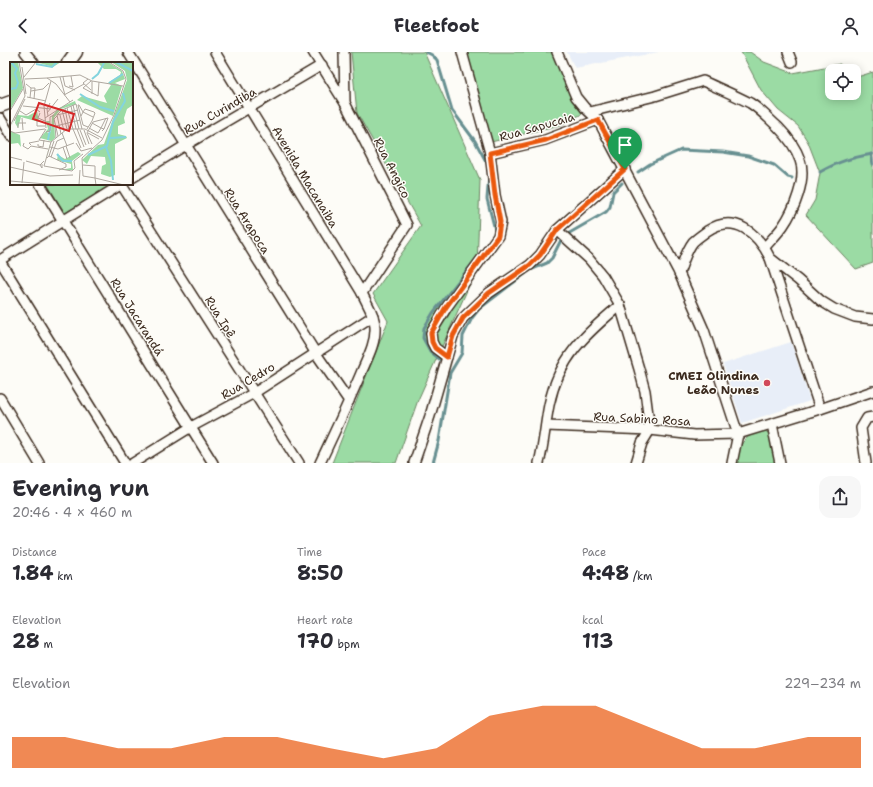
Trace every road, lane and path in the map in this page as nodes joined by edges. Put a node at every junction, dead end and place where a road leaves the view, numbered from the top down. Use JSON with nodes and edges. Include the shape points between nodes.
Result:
{"nodes":[{"id":1,"x":25,"y":52,"type":"edge"},
{"id":2,"x":76,"y":52,"type":"edge"},
{"id":3,"x":128,"y":52,"type":"edge"},
{"id":4,"x":215,"y":52,"type":"edge"},
{"id":5,"x":313,"y":52,"type":"edge"},
{"id":6,"x":344,"y":52,"type":"edge"},
{"id":7,"x":462,"y":52,"type":"edge"},
{"id":8,"x":557,"y":52,"type":"edge"},
{"id":9,"x":788,"y":52,"type":"edge"},
{"id":10,"x":33,"y":62,"type":"edge"},
{"id":11,"x":69,"y":62,"type":"edge"},
{"id":12,"x":792,"y":62,"type":"dead end"},
{"id":13,"x":322,"y":65,"type":"junction"},
{"id":14,"x":10,"y":102,"type":"edge"},
{"id":15,"x":345,"y":102,"type":"junction"},
{"id":16,"x":0,"y":106,"type":"edge"},
{"id":17,"x":249,"y":108,"type":"junction"},
{"id":18,"x":590,"y":112,"type":"junction"},
{"id":19,"x":0,"y":118,"type":"edge"},
{"id":20,"x":598,"y":120,"type":"junction"},
{"id":21,"x":10,"y":134,"type":"edge"},
{"id":22,"x":186,"y":145,"type":"junction"},
{"id":23,"x":490,"y":153,"type":"junction"},
{"id":24,"x":625,"y":169,"type":"junction"},
{"id":25,"x":133,"y":177,"type":"edge"},
{"id":26,"x":41,"y":185,"type":"edge"},
{"id":27,"x":120,"y":185,"type":"edge"},
{"id":28,"x":123,"y":185,"type":"edge"},
{"id":29,"x":63,"y":221,"type":"junction"},
{"id":30,"x":557,"y":230,"type":"junction"},
{"id":31,"x":764,"y":247,"type":"junction"},
{"id":32,"x":770,"y":258,"type":"junction"},
{"id":33,"x":0,"y":260,"type":"edge"},
{"id":34,"x":680,"y":273,"type":"junction"},
{"id":35,"x":362,"y":293,"type":"junction"},
{"id":36,"x":620,"y":305,"type":"junction"},
{"id":37,"x":373,"y":316,"type":"junction"},
{"id":38,"x":873,"y":319,"type":"edge"},
{"id":39,"x":315,"y":352,"type":"junction"},
{"id":40,"x":447,"y":357,"type":"junction"},
{"id":41,"x":873,"y":391,"type":"edge"},
{"id":42,"x":254,"y":393,"type":"junction"},
{"id":43,"x":0,"y":398,"type":"edge"},
{"id":44,"x":349,"y":401,"type":"junction"},
{"id":45,"x":820,"y":409,"type":"junction"},
{"id":46,"x":873,"y":416,"type":"edge"},
{"id":47,"x":772,"y":424,"type":"junction"},
{"id":48,"x":546,"y":426,"type":"junction"},
{"id":49,"x":191,"y":427,"type":"junction"},
{"id":50,"x":650,"y":430,"type":"junction"},
{"id":51,"x":738,"y":434,"type":"junction"},
{"id":52,"x":39,"y":463,"type":"edge"},
{"id":53,"x":125,"y":463,"type":"edge"},
{"id":54,"x":133,"y":463,"type":"edge"},
{"id":55,"x":213,"y":463,"type":"edge"},
{"id":56,"x":299,"y":463,"type":"edge"},
{"id":57,"x":320,"y":463,"type":"edge"},
{"id":58,"x":414,"y":463,"type":"edge"},
{"id":59,"x":539,"y":463,"type":"edge"},
{"id":60,"x":636,"y":463,"type":"edge"},
{"id":61,"x":732,"y":463,"type":"edge"},
{"id":62,"x":780,"y":463,"type":"edge"},
{"id":63,"x":866,"y":463,"type":"edge"}],
"edges":[{"from":1,"to":10,"type":"street"},
{"from":2,"to":11,"type":"street"},
{"from":3,"to":22,"type":"street","name":"Rua Arapoca"},
{"from":4,"to":17,"type":"street","name":"Avenida Macanaiba"},
{"from":5,"to":13,"type":"street","name":"Rua Angico"},
{"from":6,"to":15,"type":"street"},
{"from":7,"to":23,"type":"street","name":"Rua Sapucaia"},
{"from":8,"to":18,"type":"street","via":[[576,97]]},
{"from":9,"to":12,"type":"street"},
{"from":13,"to":15,"type":"street","name":"Rua Angico"},
{"from":13,"to":17,"type":"street","name":"Rua Curindiba"},
{"from":14,"to":16,"type":"street"},
{"from":15,"to":35,"type":"street","name":"Rua Angico","via":[[407,225]]},
{"from":17,"to":22,"type":"street","name":"Rua Curindiba"},
{"from":17,"to":35,"type":"street","name":"Avenida Macanaiba"},
{"from":18,"to":20,"type":"street"},
{"from":18,"to":31,"type":"street","via":[[703,81],[751,104],[783,132],[794,148],[802,169],[793,210]]},
{"from":19,"to":21,"type":"street"},
{"from":20,"to":23,"type":"street","name":"Rua Sapucaia","via":[[546,140]]},
{"from":20,"to":24,"type":"street"},
{"from":22,"to":25,"type":"street","name":"Rua Curindiba"},
{"from":22,"to":39,"type":"street","name":"Rua Arapoca"},
{"from":23,"to":40,"type":"street","via":[[500,222],[498,236],[446,307],[431,333],[435,348]]},
{"from":24,"to":30,"type":"street"},
{"from":24,"to":34,"type":"street"},
{"from":26,"to":29,"type":"street","name":"Rua Jacarandá"},
{"from":27,"to":29,"type":"street"},
{"from":28,"to":42,"type":"street","name":"Rua Ipê"},
{"from":29,"to":33,"type":"street"},
{"from":29,"to":49,"type":"street","name":"Rua Jacarandá"},
{"from":30,"to":36,"type":"street","via":[[589,259],[603,276]]},
{"from":30,"to":40,"type":"street","via":[[530,265],[489,293],[463,318],[453,336]]},
{"from":31,"to":32,"type":"street"},
{"from":31,"to":34,"type":"street","via":[[758,239],[739,225],[727,223],[714,226],[693,242]]},
{"from":32,"to":38,"type":"street","via":[[834,309],[855,317]]},
{"from":32,"to":45,"type":"street"},
{"from":33,"to":53,"type":"street"},
{"from":34,"to":51,"type":"street","via":[[704,330]]},
{"from":35,"to":37,"type":"street","name":"Avenida Macanaiba"},
{"from":36,"to":48,"type":"street","via":[[590,331],[564,364],[549,404]]},
{"from":36,"to":50,"type":"street","via":[[645,391]]},
{"from":37,"to":39,"type":"street","name":"Rua Cedro"},
{"from":37,"to":44,"type":"street","via":[[375,336],[372,347]]},
{"from":39,"to":42,"type":"street","name":"Rua Cedro"},
{"from":39,"to":44,"type":"street","name":"Rua Arapoca"},
{"from":40,"to":58,"type":"street"},
{"from":41,"to":45,"type":"street"},
{"from":42,"to":49,"type":"street","name":"Rua Cedro"},
{"from":42,"to":56,"type":"street","name":"Rua Ipê"},
{"from":43,"to":52,"type":"street"},
{"from":44,"to":57,"type":"street"},
{"from":45,"to":47,"type":"street","name":"Rua Sabino Rosa"},
{"from":46,"to":63,"type":"street","via":[[867,418],[861,428]]},
{"from":47,"to":51,"type":"street","name":"Rua Sabino Rosa"},
{"from":47,"to":62,"type":"street"},
{"from":48,"to":50,"type":"street","name":"Rua Sabino Rosa"},
{"from":48,"to":59,"type":"street"},
{"from":49,"to":54,"type":"street","name":"Rua Cedro"},
{"from":49,"to":55,"type":"street","name":"Rua Jacarandá"},
{"from":50,"to":51,"type":"street","name":"Rua Sabino Rosa","via":[[694,435]]},
{"from":50,"to":60,"type":"street","via":[[642,443]]},
{"from":51,"to":61,"type":"street"}]}
